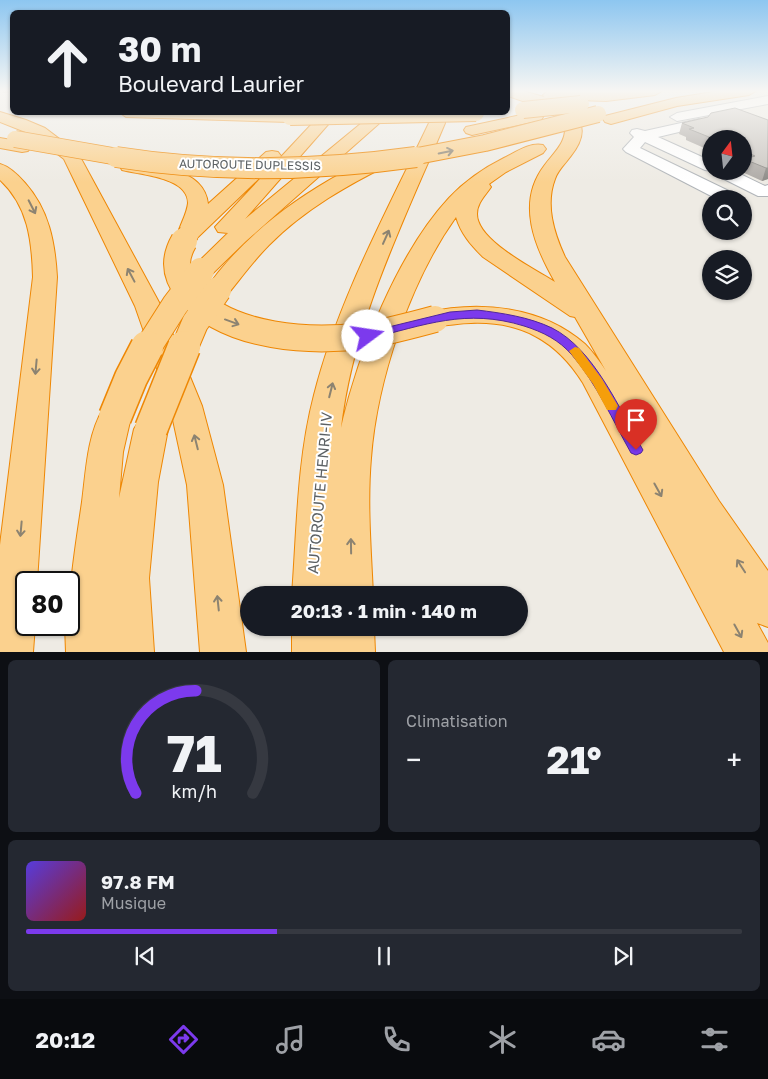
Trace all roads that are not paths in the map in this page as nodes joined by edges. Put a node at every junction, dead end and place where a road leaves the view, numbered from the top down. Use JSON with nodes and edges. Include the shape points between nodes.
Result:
{"nodes":[{"id":1,"x":316,"y":121,"type":"edge"},
{"id":2,"x":323,"y":121,"type":"edge"},
{"id":3,"x":374,"y":121,"type":"edge"},
{"id":4,"x":437,"y":121,"type":"edge"},
{"id":5,"x":472,"y":121,"type":"edge"},
{"id":6,"x":558,"y":121,"type":"edge"},
{"id":7,"x":573,"y":121,"type":"edge"},
{"id":8,"x":582,"y":121,"type":"edge"},
{"id":9,"x":665,"y":121,"type":"edge"},
{"id":10,"x":6,"y":122,"type":"edge"},
{"id":11,"x":699,"y":123,"type":"edge"},
{"id":12,"x":639,"y":134,"type":"junction"},
{"id":13,"x":509,"y":163,"type":"junction"},
{"id":14,"x":702,"y":163,"type":"edge"},
{"id":15,"x":0,"y":170,"type":"edge"},
{"id":16,"x":738,"y":180,"type":"edge"},
{"id":17,"x":713,"y":190,"type":"edge"},
{"id":18,"x":764,"y":193,"type":"edge"},
{"id":19,"x":188,"y":233,"type":"junction"},
{"id":20,"x":205,"y":273,"type":"junction"},
{"id":21,"x":610,"y":351,"type":"junction"},
{"id":22,"x":313,"y":586,"type":"edge"},
{"id":23,"x":352,"y":586,"type":"edge"},
{"id":24,"x":768,"y":607,"type":"edge"},
{"id":25,"x":314,"y":636,"type":"edge"},
{"id":26,"x":352,"y":636,"type":"edge"},
{"id":27,"x":10,"y":652,"type":"edge"},
{"id":28,"x":90,"y":652,"type":"edge"},
{"id":29,"x":131,"y":652,"type":"edge"},
{"id":30,"x":223,"y":652,"type":"edge"},
{"id":31,"x":315,"y":652,"type":"edge"},
{"id":32,"x":352,"y":652,"type":"edge"},
{"id":33,"x":749,"y":652,"type":"edge"}],
"edges":[{"from":1,"to":19,"type":"highway","via":[[247,176]]},
{"from":2,"to":20,"type":"highway"},
{"from":3,"to":20,"type":"highway","via":[[238,236]]},
{"from":22,"to":4,"type":"highway","name":"AUTOROUTE HENRI-IV","one_way":true,"via":[[319,467],[329,396],[362,294]]},
{"from":5,"to":20,"type":"highway","via":[[442,138],[391,156],[352,175],[313,198],[261,240]]},
{"from":10,"to":6,"type":"highway","name":"AUTOROUTE DUPLESSIS","one_way":true,"bridge":true,"via":[[129,159],[233,168],[321,167],[387,161],[441,153]]},
{"from":7,"to":21,"type":"highway","via":[[575,128],[571,142],[546,178],[542,191],[540,206],[544,237]]},
{"from":8,"to":13,"type":"highway"},
{"from":9,"to":12,"type":"street"},
{"from":10,"to":19,"type":"highway","via":[[111,163],[159,171],[182,180],[197,195],[198,204]]},
{"from":30,"to":10,"type":"highway","one_way":true,"via":[[199,455],[186,406],[148,306],[72,157],[46,134],[30,126]]},
{"from":11,"to":12,"type":"street"},
{"from":12,"to":14,"type":"street"},
{"from":12,"to":17,"type":"street","via":[[631,148]]},
{"from":13,"to":21,"type":"highway","via":[[469,202],[466,213],[468,226],[489,251],[564,297],[582,312]]},
{"from":23,"to":13,"type":"highway","one_way":true,"via":[[351,484],[360,413],[370,369],[391,316],[440,222],[467,191]]},
{"from":15,"to":27,"type":"highway","one_way":true,"via":[[27,199],[38,220],[44,246],[45,277]]},
{"from":16,"to":18,"type":"street"},
{"from":19,"to":33,"type":"highway","one_way":true,"bridge":true,"via":[[176,259],[177,276],[184,287],[219,317],[248,327],[285,335],[368,336],[436,319],[477,314],[505,316],[547,330],[563,340],[598,382]]},
{"from":20,"to":28,"type":"highway","bridge":true,"via":[[177,299],[152,337],[120,403],[106,452],[87,619]]},
{"from":20,"to":29,"type":"highway","bridge":true,"via":[[195,323],[151,429],[140,482],[128,578]]},
{"from":24,"to":21,"type":"highway","one_way":true,"via":[[706,512]]},
{"from":25,"to":31,"type":"highway"},
{"from":26,"to":32,"type":"highway"}]}
